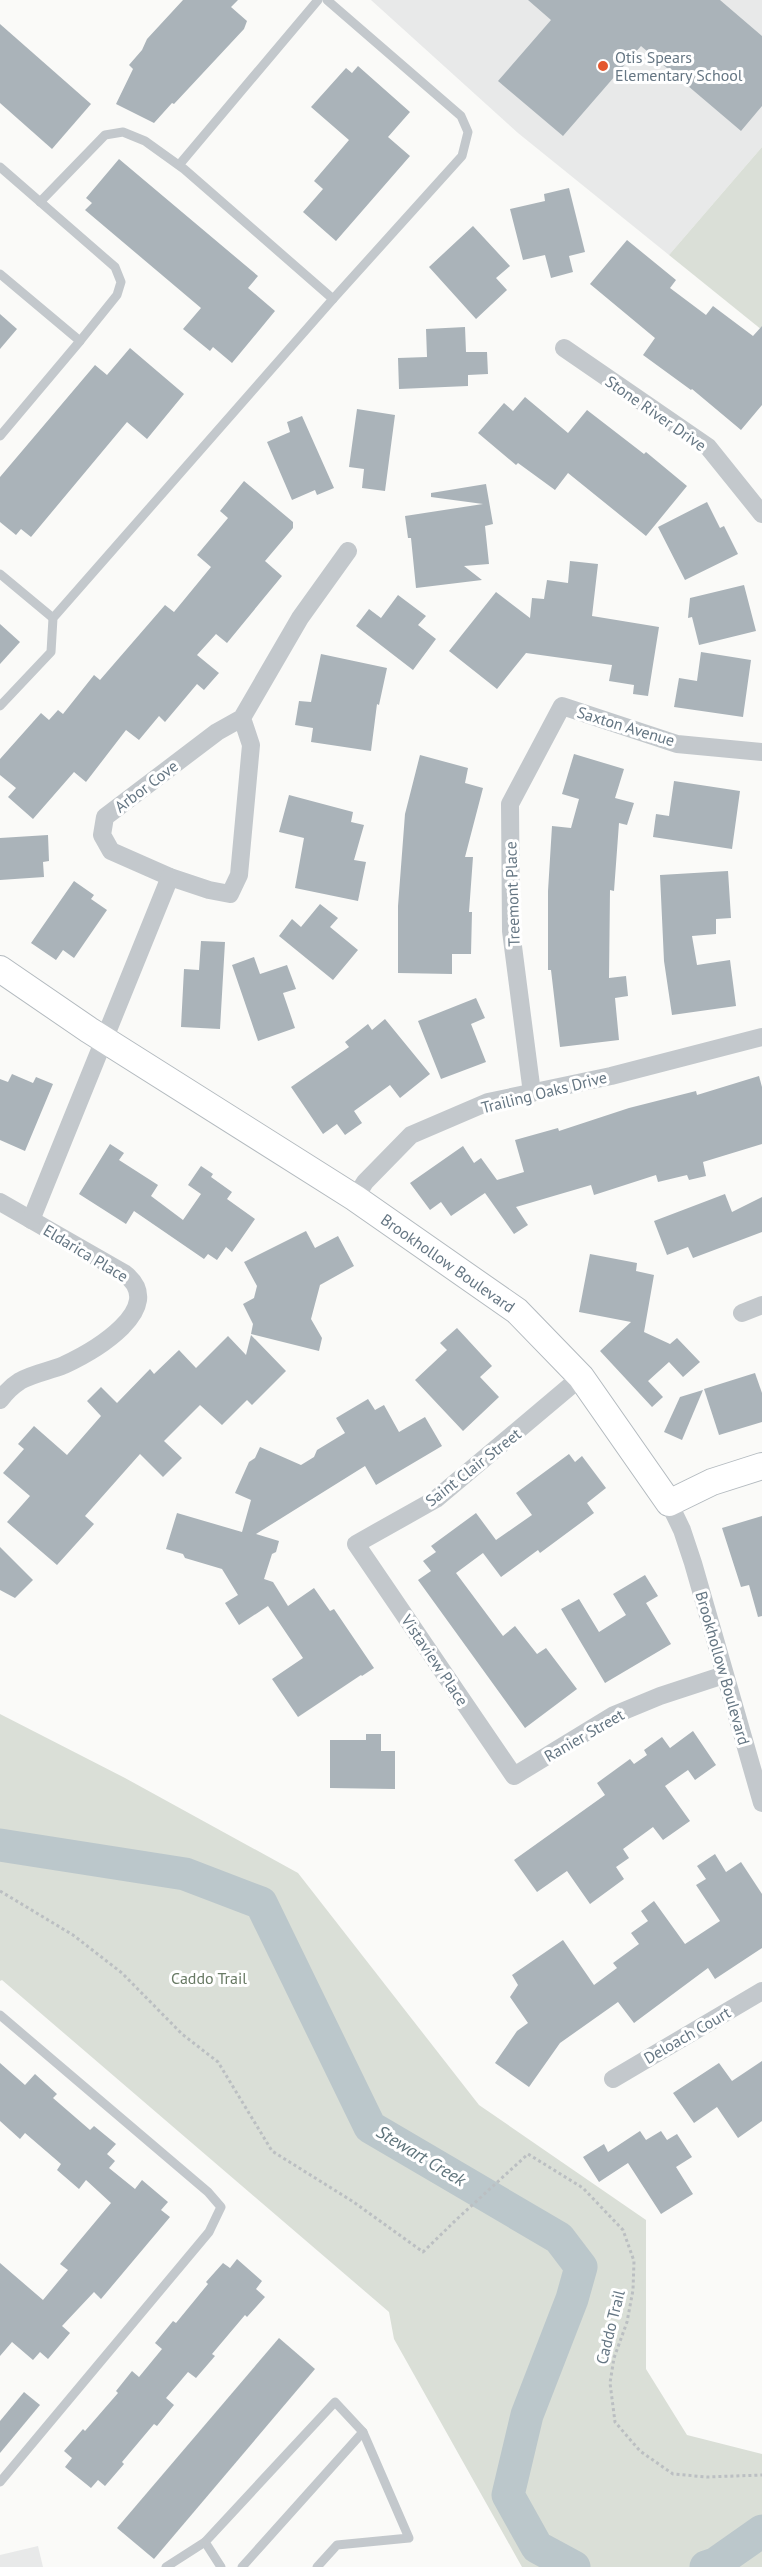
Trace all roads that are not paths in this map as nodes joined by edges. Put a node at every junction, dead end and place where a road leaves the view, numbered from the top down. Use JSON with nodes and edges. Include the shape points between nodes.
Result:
{"nodes":[{"id":1,"x":318,"y":0,"type":"edge"},
{"id":2,"x":327,"y":0,"type":"edge"},
{"id":3,"x":179,"y":165,"type":"junction"},
{"id":4,"x":0,"y":167,"type":"edge"},
{"id":5,"x":40,"y":202,"type":"junction"},
{"id":6,"x":0,"y":274,"type":"edge"},
{"id":7,"x":333,"y":299,"type":"junction"},
{"id":8,"x":80,"y":341,"type":"junction"},
{"id":9,"x":564,"y":348,"type":"dead end"},
{"id":10,"x":0,"y":436,"type":"edge"},
{"id":11,"x":762,"y":514,"type":"edge"},
{"id":12,"x":348,"y":551,"type":"dead end"},
{"id":13,"x":0,"y":574,"type":"edge"},
{"id":14,"x":54,"y":618,"type":"junction"},
{"id":15,"x":0,"y":706,"type":"edge"},
{"id":16,"x":562,"y":706,"type":"joint"},
{"id":17,"x":242,"y":718,"type":"junction"},
{"id":18,"x":762,"y":752,"type":"edge"},
{"id":19,"x":170,"y":877,"type":"junction"},
{"id":20,"x":0,"y":969,"type":"edge"},
{"id":21,"x":762,"y":1037,"type":"edge"},
{"id":22,"x":104,"y":1040,"type":"junction"},
{"id":23,"x":532,"y":1093,"type":"junction"},
{"id":24,"x":355,"y":1198,"type":"junction"},
{"id":25,"x":0,"y":1202,"type":"edge"},
{"id":26,"x":32,"y":1220,"type":"junction"},
{"id":27,"x":762,"y":1305,"type":"edge"},
{"id":28,"x":742,"y":1313,"type":"dead end"},
{"id":29,"x":35,"y":1375,"type":"junction"},
{"id":30,"x":581,"y":1377,"type":"junction"},
{"id":31,"x":0,"y":1384,"type":"edge"},
{"id":32,"x":0,"y":1400,"type":"edge"},
{"id":33,"x":762,"y":1467,"type":"edge"},
{"id":34,"x":669,"y":1503,"type":"junction"},
{"id":35,"x":356,"y":1544,"type":"joint"},
{"id":36,"x":724,"y":1675,"type":"junction"},
{"id":37,"x":514,"y":1776,"type":"joint"},
{"id":38,"x":762,"y":1803,"type":"edge"},
{"id":39,"x":762,"y":1991,"type":"edge"},
{"id":40,"x":0,"y":2015,"type":"edge"},
{"id":41,"x":613,"y":2079,"type":"dead end"},
{"id":42,"x":363,"y":2432,"type":"junction"},
{"id":43,"x":0,"y":2482,"type":"edge"},
{"id":44,"x":204,"y":2542,"type":"junction"},
{"id":45,"x":166,"y":2567,"type":"edge"},
{"id":46,"x":221,"y":2567,"type":"edge"},
{"id":47,"x":242,"y":2567,"type":"edge"},
{"id":48,"x":317,"y":2567,"type":"edge"}],
"edges":[{"from":1,"to":3,"type":"lane"},
{"from":2,"to":7,"type":"lane","via":[[461,116],[468,132],[462,156]]},
{"from":3,"to":5,"type":"lane","via":[[145,141],[123,132],[105,135]]},
{"from":3,"to":7,"type":"lane"},
{"from":4,"to":5,"type":"lane"},
{"from":5,"to":8,"type":"lane","via":[[115,267],[121,282],[117,295]]},
{"from":6,"to":8,"type":"lane"},
{"from":7,"to":14,"type":"lane"},
{"from":8,"to":10,"type":"lane"},
{"from":9,"to":11,"type":"street","name":"Stone River Drive","via":[[708,447]]},
{"from":12,"to":17,"type":"street","via":[[300,618]]},
{"from":13,"to":14,"type":"lane"},
{"from":14,"to":15,"type":"lane","via":[[51,652]]},
{"from":16,"to":18,"type":"street","name":"Saxton Avenue","via":[[677,744]]},
{"from":16,"to":23,"type":"street","name":"Treemont Place","via":[[510,804],[511,931]]},
{"from":17,"to":19,"type":"street","name":"Arbor Cove","via":[[251,745],[239,875],[230,894]]},
{"from":17,"to":19,"type":"street","name":"Arbor Cove","via":[[217,732],[105,817],[102,835],[111,851]]},
{"from":19,"to":22,"type":"street"},
{"from":20,"to":22,"type":"street","name":"Brookhollow Boulevard"},
{"from":21,"to":23,"type":"street","name":"Trailing Oaks Drive"},
{"from":22,"to":24,"type":"street","name":"Brookhollow Boulevard"},
{"from":22,"to":26,"type":"street","name":"Eldarica Place"},
{"from":23,"to":24,"type":"street","name":"Trailing Oaks Drive","via":[[488,1102],[411,1135],[365,1182]]},
{"from":24,"to":30,"type":"street","name":"Brookhollow Boulevard","via":[[517,1311]]},
{"from":25,"to":26,"type":"street","name":"Eldarica Place"},
{"from":26,"to":29,"type":"street","name":"Eldarica Place","via":[[129,1277],[137,1288],[138,1300],[132,1317],[99,1345]]},
{"from":27,"to":28,"type":"street"},
{"from":29,"to":31,"type":"street","name":"Eldarica Place"},
{"from":29,"to":32,"type":"street","name":"Eldarica Place","via":[[15,1384]]},
{"from":30,"to":34,"type":"street","name":"Brookhollow Boulevard"},
{"from":30,"to":35,"type":"street","name":"Saint Clair Street","via":[[436,1499]]},
{"from":33,"to":34,"type":"street","via":[[712,1482]]},
{"from":34,"to":36,"type":"street","name":"Brookhollow Boulevard","via":[[689,1552]]},
{"from":35,"to":37,"type":"street","name":"Vistaview Place"},
{"from":36,"to":37,"type":"street","name":"Ranier Street","via":[[614,1715]]},
{"from":36,"to":38,"type":"street","name":"Brookhollow Boulevard"},
{"from":39,"to":41,"type":"street","name":"Deloach Court"},
{"from":40,"to":43,"type":"lane","via":[[221,2207],[209,2232]]},
{"from":42,"to":44,"type":"lane","via":[[335,2402]]},
{"from":42,"to":47,"type":"lane"},
{"from":42,"to":48,"type":"lane","via":[[409,2538],[337,2545]]},
{"from":44,"to":45,"type":"lane"},
{"from":44,"to":46,"type":"lane"}]}
